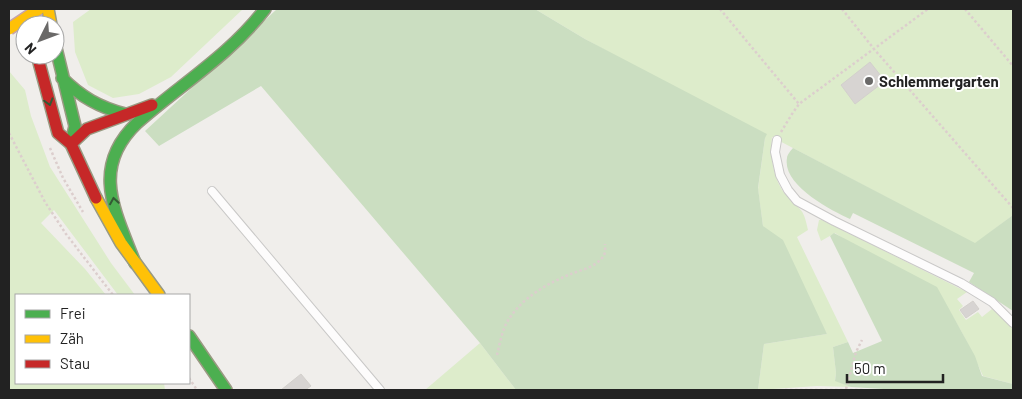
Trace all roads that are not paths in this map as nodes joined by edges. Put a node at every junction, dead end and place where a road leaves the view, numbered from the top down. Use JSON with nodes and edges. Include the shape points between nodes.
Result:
{"nodes":[{"id":1,"x":39,"y":9,"type":"edge"},
{"id":2,"x":265,"y":9,"type":"edge"},
{"id":3,"x":9,"y":29,"type":"edge"},
{"id":4,"x":39,"y":65,"type":"edge"},
{"id":5,"x":59,"y":65,"type":"edge"},
{"id":6,"x":62,"y":78,"type":"junction"},
{"id":7,"x":163,"y":101,"type":"junction"},
{"id":8,"x":125,"y":114,"type":"junction"},
{"id":9,"x":134,"y":126,"type":"junction"},
{"id":10,"x":110,"y":136,"type":"dead end"},
{"id":11,"x":777,"y":140,"type":"road end"},
{"id":12,"x":86,"y":143,"type":"dead end"},
{"id":13,"x":71,"y":144,"type":"junction"},
{"id":14,"x":212,"y":191,"type":"dead end"},
{"id":15,"x":135,"y":263,"type":"junction"},
{"id":16,"x":158,"y":294,"type":"edge"},
{"id":17,"x":1013,"y":323,"type":"edge"},
{"id":18,"x":190,"y":337,"type":"edge"},
{"id":19,"x":226,"y":390,"type":"edge"},
{"id":20,"x":380,"y":390,"type":"edge"}],
"edges":[{"from":1,"to":3,"type":"main road","bridge":true},
{"from":2,"to":7,"type":"main road","via":[[257,21],[221,54]]},
{"from":4,"to":13,"type":"main road","one_way":true,"via":[[58,133]]},
{"from":5,"to":6,"type":"main road"},
{"from":6,"to":8,"type":"main road","via":[[96,105]]},
{"from":6,"to":13,"type":"main road","via":[[75,126]]},
{"from":7,"to":8,"type":"main road"},
{"from":7,"to":9,"type":"main road"},
{"from":8,"to":13,"type":"main road","via":[[87,128]]},
{"from":9,"to":10,"type":"main road"},
{"from":15,"to":9,"type":"main road","one_way":true,"via":[[116,211],[110,179],[112,160],[121,141]]},
{"from":11,"to":17,"type":"lane","via":[[775,152],[780,176],[797,201],[961,283],[992,302]]},
{"from":12,"to":13,"type":"main road"},
{"from":13,"to":15,"type":"main road","via":[[98,205]]},
{"from":14,"to":20,"type":"lane"},
{"from":15,"to":16,"type":"main road"},
{"from":18,"to":19,"type":"main road"}]}
